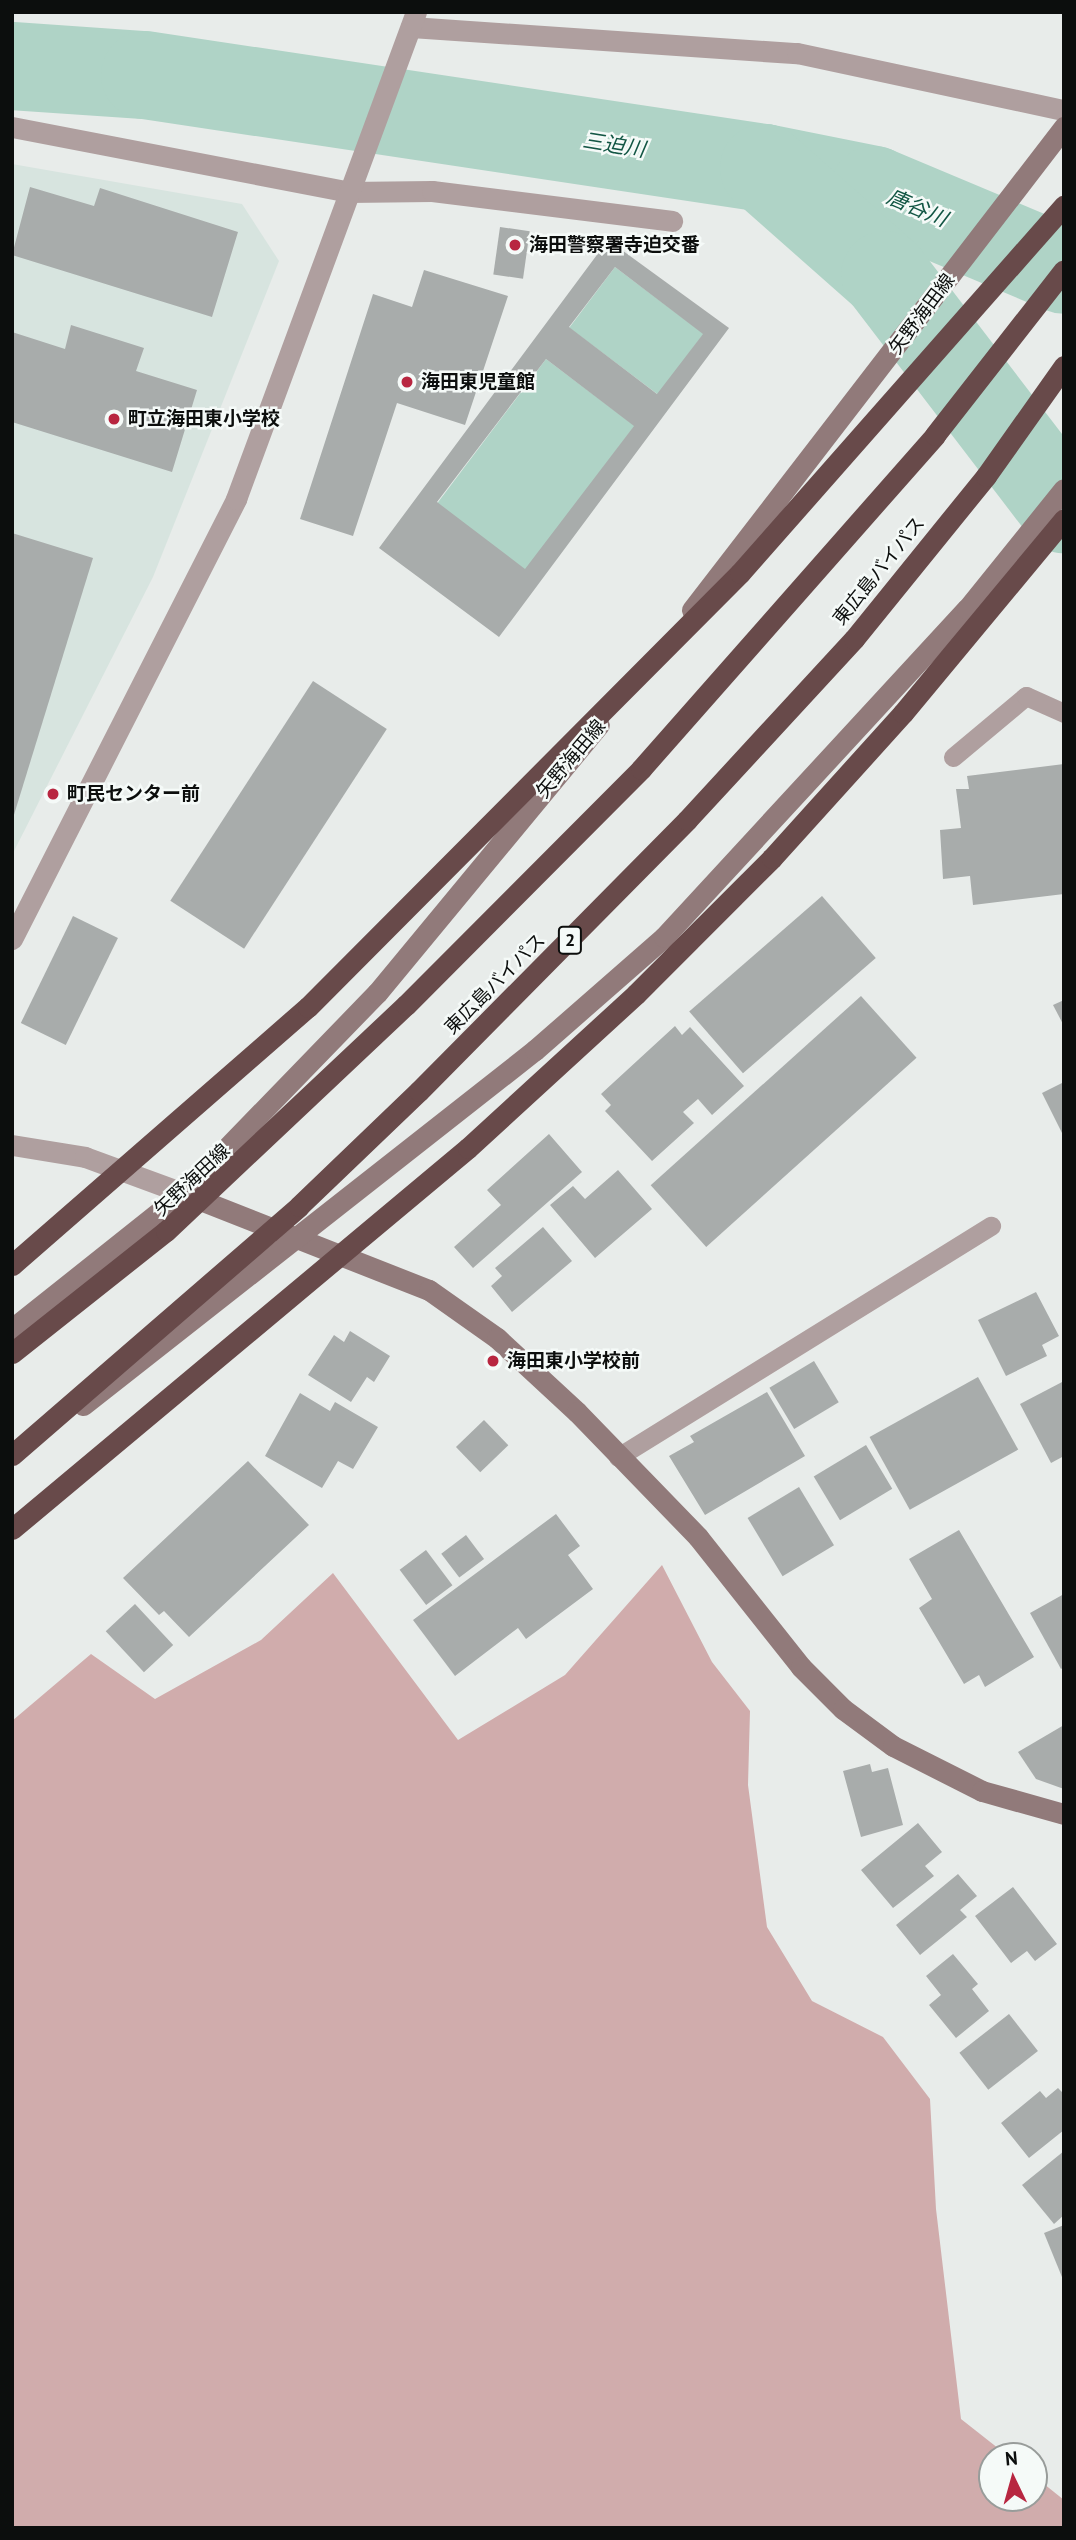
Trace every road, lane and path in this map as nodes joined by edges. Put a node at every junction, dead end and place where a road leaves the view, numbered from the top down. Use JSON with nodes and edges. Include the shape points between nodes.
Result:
{"nodes":[{"id":1,"x":414,"y":20,"type":"edge"},
{"id":2,"x":1064,"y":110,"type":"edge"},
{"id":3,"x":12,"y":127,"type":"edge"},
{"id":4,"x":1064,"y":127,"type":"edge"},
{"id":5,"x":348,"y":192,"type":"junction"},
{"id":6,"x":1064,"y":205,"type":"edge"},
{"id":7,"x":672,"y":220,"type":"dead end"},
{"id":8,"x":1064,"y":270,"type":"edge"},
{"id":9,"x":1064,"y":366,"type":"edge"},
{"id":10,"x":1064,"y":489,"type":"edge"},
{"id":11,"x":1064,"y":519,"type":"edge"},
{"id":12,"x":1064,"y":713,"type":"edge"},
{"id":13,"x":953,"y":757,"type":"dead end"},
{"id":14,"x":12,"y":939,"type":"edge"},
{"id":15,"x":12,"y":1144,"type":"edge"},
{"id":16,"x":183,"y":1193,"type":"junction"},
{"id":17,"x":991,"y":1226,"type":"dead end"},
{"id":18,"x":298,"y":1238,"type":"junction"},
{"id":19,"x":12,"y":1265,"type":"edge"},
{"id":20,"x":12,"y":1329,"type":"edge"},
{"id":21,"x":12,"y":1353,"type":"edge"},
{"id":22,"x":12,"y":1455,"type":"edge"},
{"id":23,"x":618,"y":1457,"type":"junction"},
{"id":24,"x":12,"y":1460,"type":"edge"},
{"id":25,"x":12,"y":1529,"type":"edge"},
{"id":26,"x":1064,"y":1814,"type":"edge"}],
"edges":[{"from":1,"to":2,"type":"street","via":[[797,53]]},
{"from":1,"to":5,"type":"street"},
{"from":3,"to":5,"type":"street"},
{"from":4,"to":16,"type":"main road","name":"矢野海田線","via":[[767,517],[377,993]]},
{"from":5,"to":7,"type":"street","via":[[432,191]]},
{"from":5,"to":14,"type":"street","via":[[236,499]]},
{"from":6,"to":19,"type":"highway","via":[[740,573],[308,1007]]},
{"from":8,"to":21,"type":"highway","via":[[935,435],[641,769],[406,1005],[166,1231]]},
{"from":9,"to":22,"type":"highway","name":"東広島バイパス","number":"2","via":[[986,476],[854,639],[610,899],[299,1206]]},
{"from":10,"to":18,"type":"main road","via":[[967,609],[664,937],[535,1050]]},
{"from":11,"to":25,"type":"highway","via":[[894,724],[772,858],[636,994],[468,1148]]},
{"from":12,"to":13,"type":"lane","via":[[1026,696]]},
{"from":15,"to":16,"type":"street","via":[[85,1157]]},
{"from":16,"to":18,"type":"main road"},
{"from":16,"to":20,"type":"main road","name":"矢野海田線"},
{"from":17,"to":23,"type":"lane"},
{"from":18,"to":23,"type":"main road","via":[[429,1290],[497,1338]]},
{"from":18,"to":24,"type":"main road"},
{"from":23,"to":26,"type":"main road","via":[[698,1536],[801,1667],[843,1709],[893,1746],[982,1791]]}]}
